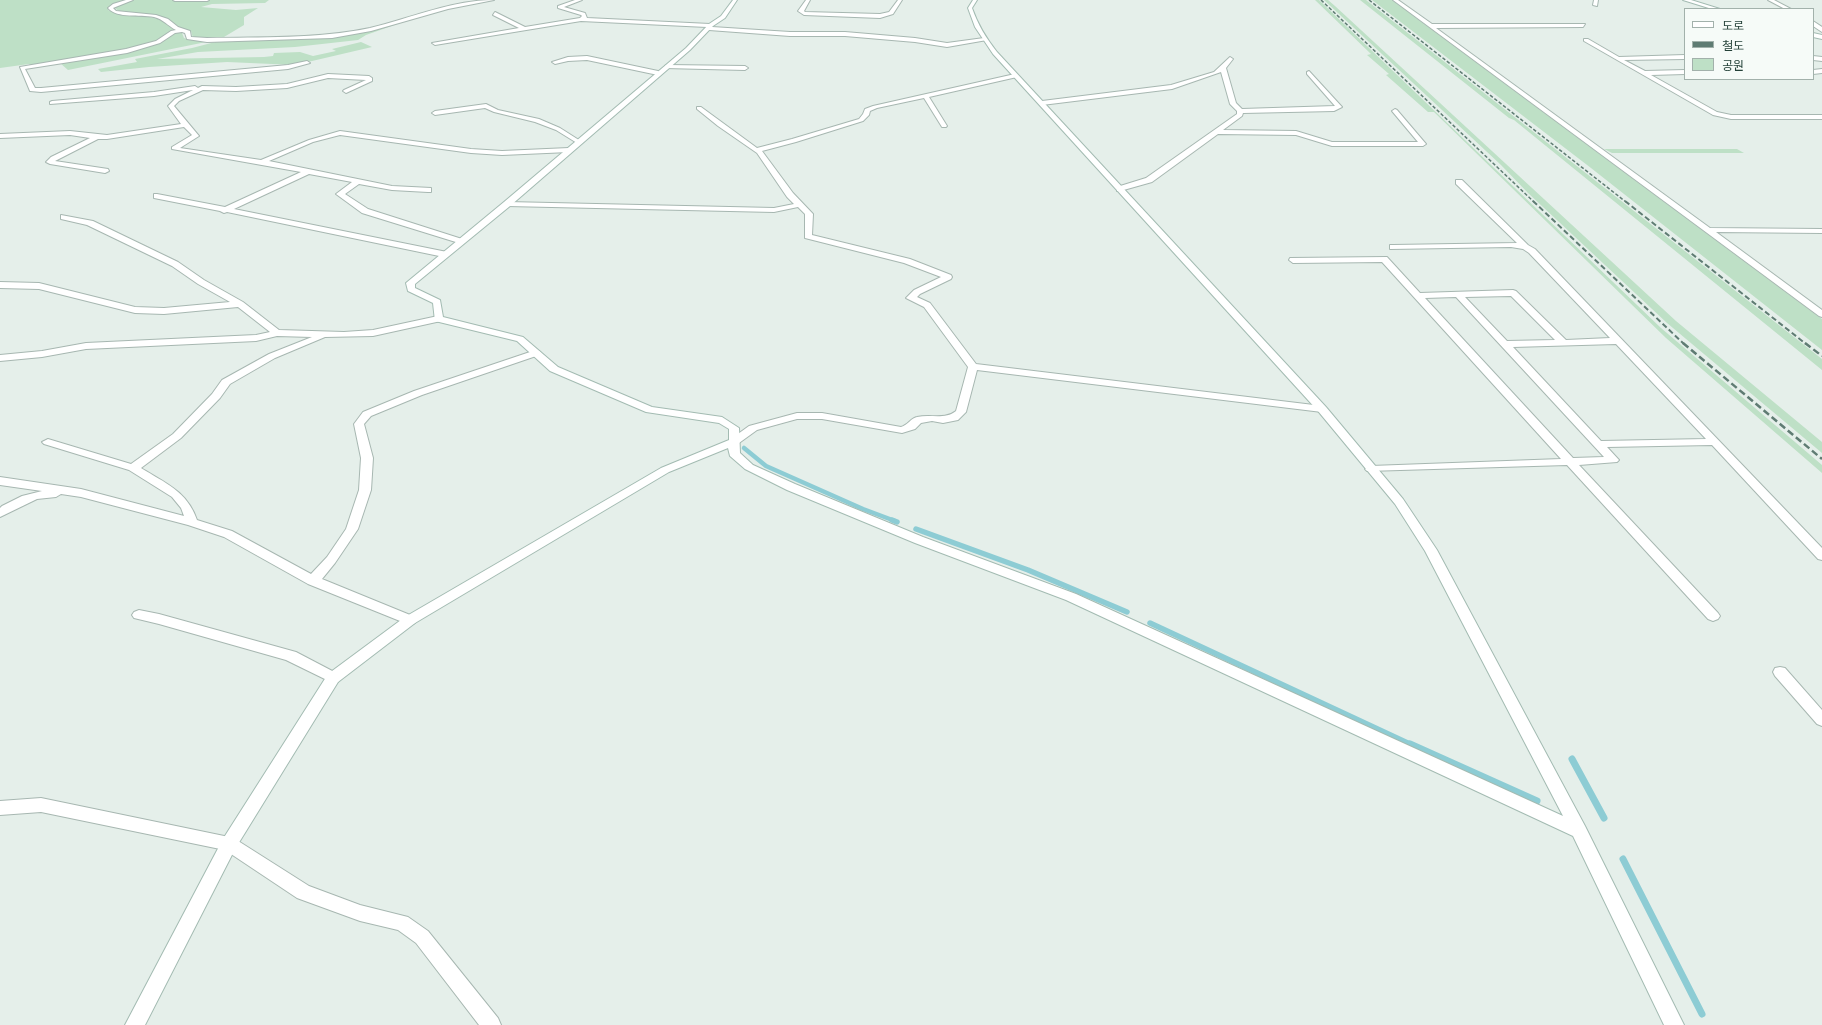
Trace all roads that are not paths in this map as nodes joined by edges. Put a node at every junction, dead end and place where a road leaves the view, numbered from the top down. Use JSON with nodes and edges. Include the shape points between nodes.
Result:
{"nodes":[{"id":1,"x":131,"y":0,"type":"edge"},
{"id":2,"x":175,"y":0,"type":"edge"},
{"id":3,"x":207,"y":0,"type":"edge"},
{"id":4,"x":492,"y":0,"type":"edge"},
{"id":5,"x":580,"y":0,"type":"edge"},
{"id":6,"x":736,"y":0,"type":"edge"},
{"id":7,"x":808,"y":0,"type":"edge"},
{"id":8,"x":900,"y":0,"type":"edge"},
{"id":9,"x":975,"y":0,"type":"edge"},
{"id":10,"x":1395,"y":0,"type":"edge"},
{"id":11,"x":1685,"y":0,"type":"edge"},
{"id":12,"x":1770,"y":0,"type":"edge"},
{"id":13,"x":1714,"y":8,"type":"edge"},
{"id":14,"x":1787,"y":8,"type":"edge"},
{"id":15,"x":495,"y":14,"type":"dead end"},
{"id":16,"x":581,"y":19,"type":"junction"},
{"id":17,"x":1814,"y":24,"type":"edge"},
{"id":18,"x":1583,"y":25,"type":"dead end"},
{"id":19,"x":1430,"y":26,"type":"junction"},
{"id":20,"x":710,"y":27,"type":"junction"},
{"id":21,"x":526,"y":29,"type":"junction"},
{"id":22,"x":182,"y":30,"type":"junction"},
{"id":23,"x":1822,"y":30,"type":"edge"},
{"id":24,"x":984,"y":40,"type":"junction"},
{"id":25,"x":1586,"y":40,"type":"dead end"},
{"id":26,"x":435,"y":43,"type":"dead end"},
{"id":27,"x":1684,"y":57,"type":"edge"},
{"id":28,"x":1616,"y":58,"type":"junction"},
{"id":29,"x":1230,"y":59,"type":"dead end"},
{"id":30,"x":555,"y":62,"type":"dead end"},
{"id":31,"x":307,"y":63,"type":"dead end"},
{"id":32,"x":745,"y":68,"type":"dead end"},
{"id":33,"x":1223,"y":68,"type":"junction"},
{"id":34,"x":663,"y":70,"type":"junction"},
{"id":35,"x":1684,"y":72,"type":"edge"},
{"id":36,"x":1309,"y":73,"type":"dead end"},
{"id":37,"x":1644,"y":73,"type":"junction"},
{"id":38,"x":1015,"y":76,"type":"junction"},
{"id":39,"x":202,"y":88,"type":"junction"},
{"id":40,"x":346,"y":90,"type":"dead end"},
{"id":41,"x":925,"y":95,"type":"junction"},
{"id":42,"x":52,"y":103,"type":"dead end"},
{"id":43,"x":1042,"y":104,"type":"junction"},
{"id":44,"x":699,"y":108,"type":"dead end"},
{"id":45,"x":1240,"y":111,"type":"junction"},
{"id":46,"x":1395,"y":111,"type":"dead end"},
{"id":47,"x":435,"y":113,"type":"dead end"},
{"id":48,"x":1822,"y":117,"type":"edge"},
{"id":49,"x":185,"y":125,"type":"junction"},
{"id":50,"x":944,"y":126,"type":"dead end"},
{"id":51,"x":1217,"y":132,"type":"junction"},
{"id":52,"x":0,"y":136,"type":"edge"},
{"id":53,"x":95,"y":138,"type":"junction"},
{"id":54,"x":579,"y":142,"type":"junction"},
{"id":55,"x":569,"y":150,"type":"junction"},
{"id":56,"x":756,"y":150,"type":"junction"},
{"id":57,"x":262,"y":162,"type":"junction"},
{"id":58,"x":105,"y":171,"type":"dead end"},
{"id":59,"x":307,"y":172,"type":"junction"},
{"id":60,"x":357,"y":182,"type":"junction"},
{"id":61,"x":1459,"y":182,"type":"dead end"},
{"id":62,"x":428,"y":190,"type":"dead end"},
{"id":63,"x":1120,"y":190,"type":"junction"},
{"id":64,"x":157,"y":196,"type":"dead end"},
{"id":65,"x":507,"y":204,"type":"junction"},
{"id":66,"x":799,"y":205,"type":"junction"},
{"id":67,"x":224,"y":211,"type":"junction"},
{"id":68,"x":64,"y":218,"type":"dead end"},
{"id":69,"x":1708,"y":230,"type":"junction"},
{"id":70,"x":1822,"y":231,"type":"edge"},
{"id":71,"x":459,"y":241,"type":"junction"},
{"id":72,"x":1393,"y":247,"type":"dead end"},
{"id":73,"x":1525,"y":247,"type":"junction"},
{"id":74,"x":444,"y":254,"type":"junction"},
{"id":75,"x":1293,"y":260,"type":"dead end"},
{"id":76,"x":0,"y":285,"type":"edge"},
{"id":77,"x":1458,"y":294,"type":"junction"},
{"id":78,"x":1418,"y":296,"type":"junction"},
{"id":79,"x":240,"y":304,"type":"junction"},
{"id":80,"x":1822,"y":314,"type":"edge"},
{"id":81,"x":438,"y":319,"type":"junction"},
{"id":82,"x":277,"y":333,"type":"junction"},
{"id":83,"x":326,"y":335,"type":"junction"},
{"id":84,"x":1618,"y":341,"type":"junction"},
{"id":85,"x":1563,"y":342,"type":"junction"},
{"id":86,"x":1506,"y":344,"type":"junction"},
{"id":87,"x":536,"y":353,"type":"junction"},
{"id":88,"x":0,"y":358,"type":"edge"},
{"id":89,"x":972,"y":367,"type":"junction"},
{"id":90,"x":1322,"y":409,"type":"junction"},
{"id":91,"x":735,"y":441,"type":"junction"},
{"id":92,"x":48,"y":442,"type":"dead end"},
{"id":93,"x":1715,"y":442,"type":"junction"},
{"id":94,"x":1599,"y":444,"type":"junction"},
{"id":95,"x":1569,"y":461,"type":"junction"},
{"id":96,"x":133,"y":468,"type":"junction"},
{"id":97,"x":1371,"y":469,"type":"junction"},
{"id":98,"x":0,"y":481,"type":"edge"},
{"id":99,"x":81,"y":493,"type":"junction"},
{"id":100,"x":0,"y":513,"type":"edge"},
{"id":101,"x":192,"y":522,"type":"junction"},
{"id":102,"x":1822,"y":556,"type":"edge"},
{"id":103,"x":313,"y":581,"type":"junction"},
{"id":104,"x":139,"y":615,"type":"dead end"},
{"id":105,"x":1713,"y":616,"type":"dead end"},
{"id":106,"x":410,"y":620,"type":"junction"},
{"id":107,"x":1780,"y":672,"type":"dead end"},
{"id":108,"x":333,"y":678,"type":"junction"},
{"id":109,"x":1822,"y":720,"type":"edge"},
{"id":110,"x":0,"y":808,"type":"edge"},
{"id":111,"x":1579,"y":831,"type":"junction"},
{"id":112,"x":229,"y":844,"type":"junction"},
{"id":113,"x":135,"y":1025,"type":"edge"},
{"id":114,"x":491,"y":1025,"type":"edge"},
{"id":115,"x":1674,"y":1025,"type":"edge"}],
"edges":[{"from":1,"to":22,"type":"street","via":[[110,8],[115,12],[162,19],[174,28]]},
{"from":2,"to":3,"type":"street"},
{"from":4,"to":22,"type":"street","via":[[447,8],[371,29],[332,36],[207,40],[189,38],[188,32]]},
{"from":5,"to":16,"type":"street","via":[[560,8],[583,14],[585,17]]},
{"from":6,"to":20,"type":"street","via":[[723,17]]},
{"from":7,"to":8,"type":"street","via":[[801,11],[804,13],[883,16],[891,13]]},
{"from":9,"to":24,"type":"street","via":[[970,8],[971,13]]},
{"from":10,"to":19,"type":"street"},
{"from":11,"to":13,"type":"street"},
{"from":12,"to":14,"type":"street"},
{"from":15,"to":21,"type":"street"},
{"from":16,"to":20,"type":"street"},
{"from":16,"to":21,"type":"street"},
{"from":17,"to":23,"type":"street"},
{"from":18,"to":19,"type":"street"},
{"from":19,"to":69,"type":"street"},
{"from":20,"to":24,"type":"street","via":[[790,34],[845,34],[947,45]]},
{"from":20,"to":34,"type":"street"},
{"from":21,"to":26,"type":"street"},
{"from":22,"to":31,"type":"street","via":[[173,32],[158,42],[127,51],[22,68],[32,90],[41,90],[288,67]]},
{"from":24,"to":38,"type":"street"},
{"from":25,"to":28,"type":"street"},
{"from":27,"to":28,"type":"street"},
{"from":28,"to":37,"type":"street"},
{"from":29,"to":33,"type":"street"},
{"from":30,"to":34,"type":"street","via":[[587,58]]},
{"from":32,"to":34,"type":"street"},
{"from":33,"to":43,"type":"street","via":[[1216,73],[1172,87]]},
{"from":33,"to":45,"type":"street","via":[[1233,104]]},
{"from":34,"to":54,"type":"street"},
{"from":35,"to":37,"type":"street"},
{"from":36,"to":45,"type":"street","via":[[1339,107]]},
{"from":37,"to":48,"type":"street","via":[[1715,114]]},
{"from":38,"to":41,"type":"street"},
{"from":38,"to":43,"type":"street"},
{"from":39,"to":40,"type":"street","via":[[274,87],[328,76],[370,78],[369,81]]},
{"from":39,"to":42,"type":"street"},
{"from":39,"to":49,"type":"street","via":[[177,100],[171,106]]},
{"from":41,"to":50,"type":"street"},
{"from":41,"to":56,"type":"street","via":[[875,107],[867,110],[861,120]]},
{"from":43,"to":63,"type":"street"},
{"from":44,"to":56,"type":"street"},
{"from":45,"to":51,"type":"street","via":[[1240,115]]},
{"from":46,"to":51,"type":"street","via":[[1423,144],[1332,144],[1296,133]]},
{"from":47,"to":54,"type":"street","via":[[486,106],[496,111],[537,120]]},
{"from":49,"to":53,"type":"street"},
{"from":49,"to":57,"type":"street","via":[[196,136],[174,148]]},
{"from":51,"to":63,"type":"street","via":[[1150,180]]},
{"from":52,"to":53,"type":"street","via":[[71,133]]},
{"from":53,"to":58,"type":"street","via":[[53,158],[50,162]]},
{"from":54,"to":55,"type":"street"},
{"from":55,"to":57,"type":"street","via":[[471,151],[340,133],[311,141]]},
{"from":55,"to":65,"type":"street"},
{"from":56,"to":66,"type":"street"},
{"from":57,"to":59,"type":"street"},
{"from":59,"to":60,"type":"street"},
{"from":59,"to":67,"type":"street"},
{"from":60,"to":62,"type":"street","via":[[392,188]]},
{"from":60,"to":71,"type":"street","via":[[340,194],[365,211]]},
{"from":61,"to":73,"type":"street"},
{"from":63,"to":90,"type":"street"},
{"from":64,"to":67,"type":"street"},
{"from":65,"to":66,"type":"street","via":[[774,210]]},
{"from":65,"to":71,"type":"street"},
{"from":66,"to":89,"type":"street","via":[[809,214],[808,236],[907,261],[948,277],[916,292],[911,298],[928,305]]},
{"from":67,"to":74,"type":"street"},
{"from":68,"to":79,"type":"street","via":[[90,223],[175,264]]},
{"from":69,"to":70,"type":"street"},
{"from":69,"to":80,"type":"street"},
{"from":71,"to":74,"type":"street"},
{"from":72,"to":73,"type":"street"},
{"from":73,"to":84,"type":"street","via":[[1538,255]]},
{"from":74,"to":81,"type":"street","via":[[410,283],[411,289],[437,302]]},
{"from":75,"to":78,"type":"street","via":[[1384,259]]},
{"from":76,"to":79,"type":"street","via":[[39,286],[135,310],[164,311]]},
{"from":77,"to":78,"type":"street"},
{"from":77,"to":85,"type":"street","via":[[1513,293]]},
{"from":77,"to":86,"type":"street"},
{"from":78,"to":95,"type":"street"},
{"from":79,"to":82,"type":"street"},
{"from":81,"to":83,"type":"street","via":[[373,333]]},
{"from":81,"to":87,"type":"street","via":[[520,338]]},
{"from":82,"to":83,"type":"street"},
{"from":82,"to":88,"type":"street","via":[[256,338],[86,346]]},
{"from":83,"to":96,"type":"street","via":[[272,356],[226,382],[216,396],[177,436]]},
{"from":84,"to":85,"type":"street"},
{"from":84,"to":93,"type":"street"},
{"from":85,"to":86,"type":"street"},
{"from":86,"to":94,"type":"street"},
{"from":87,"to":91,"type":"street","via":[[554,369],[650,410],[722,420],[734,428]]},
{"from":87,"to":103,"type":"street","via":[[418,393],[367,414],[359,424],[367,458],[365,490],[352,529]]},
{"from":89,"to":90,"type":"street"},
{"from":89,"to":91,"type":"street","via":[[961,412],[954,418],[918,420],[911,427],[902,430],[822,416],[797,416],[753,428]]},
{"from":90,"to":97,"type":"street"},
{"from":91,"to":106,"type":"street","via":[[665,470]]},
{"from":91,"to":111,"type":"street","via":[[734,454],[749,467],[791,487],[919,540],[1071,597]]},
{"from":92,"to":96,"type":"street"},
{"from":93,"to":94,"type":"street"},
{"from":93,"to":102,"type":"street"},
{"from":94,"to":95,"type":"street","via":[[1613,460]]},
{"from":95,"to":97,"type":"street"},
{"from":95,"to":105,"type":"street"},
{"from":96,"to":101,"type":"street","via":[[176,494],[187,507]]},
{"from":97,"to":111,"type":"street","via":[[1399,502],[1431,550]]},
{"from":98,"to":99,"type":"street"},
{"from":99,"to":100,"type":"street","via":[[31,496]]},
{"from":99,"to":101,"type":"street"},
{"from":101,"to":103,"type":"street","via":[[228,534]]},
{"from":103,"to":106,"type":"street"},
{"from":104,"to":108,"type":"street","via":[[291,656]]},
{"from":106,"to":108,"type":"street"},
{"from":107,"to":109,"type":"street"},
{"from":108,"to":112,"type":"street"},
{"from":110,"to":112,"type":"street","via":[[41,805]]},
{"from":111,"to":115,"type":"street"},
{"from":112,"to":113,"type":"street"},
{"from":112,"to":114,"type":"street","via":[[303,892],[360,913],[402,923],[422,936]]}]}
